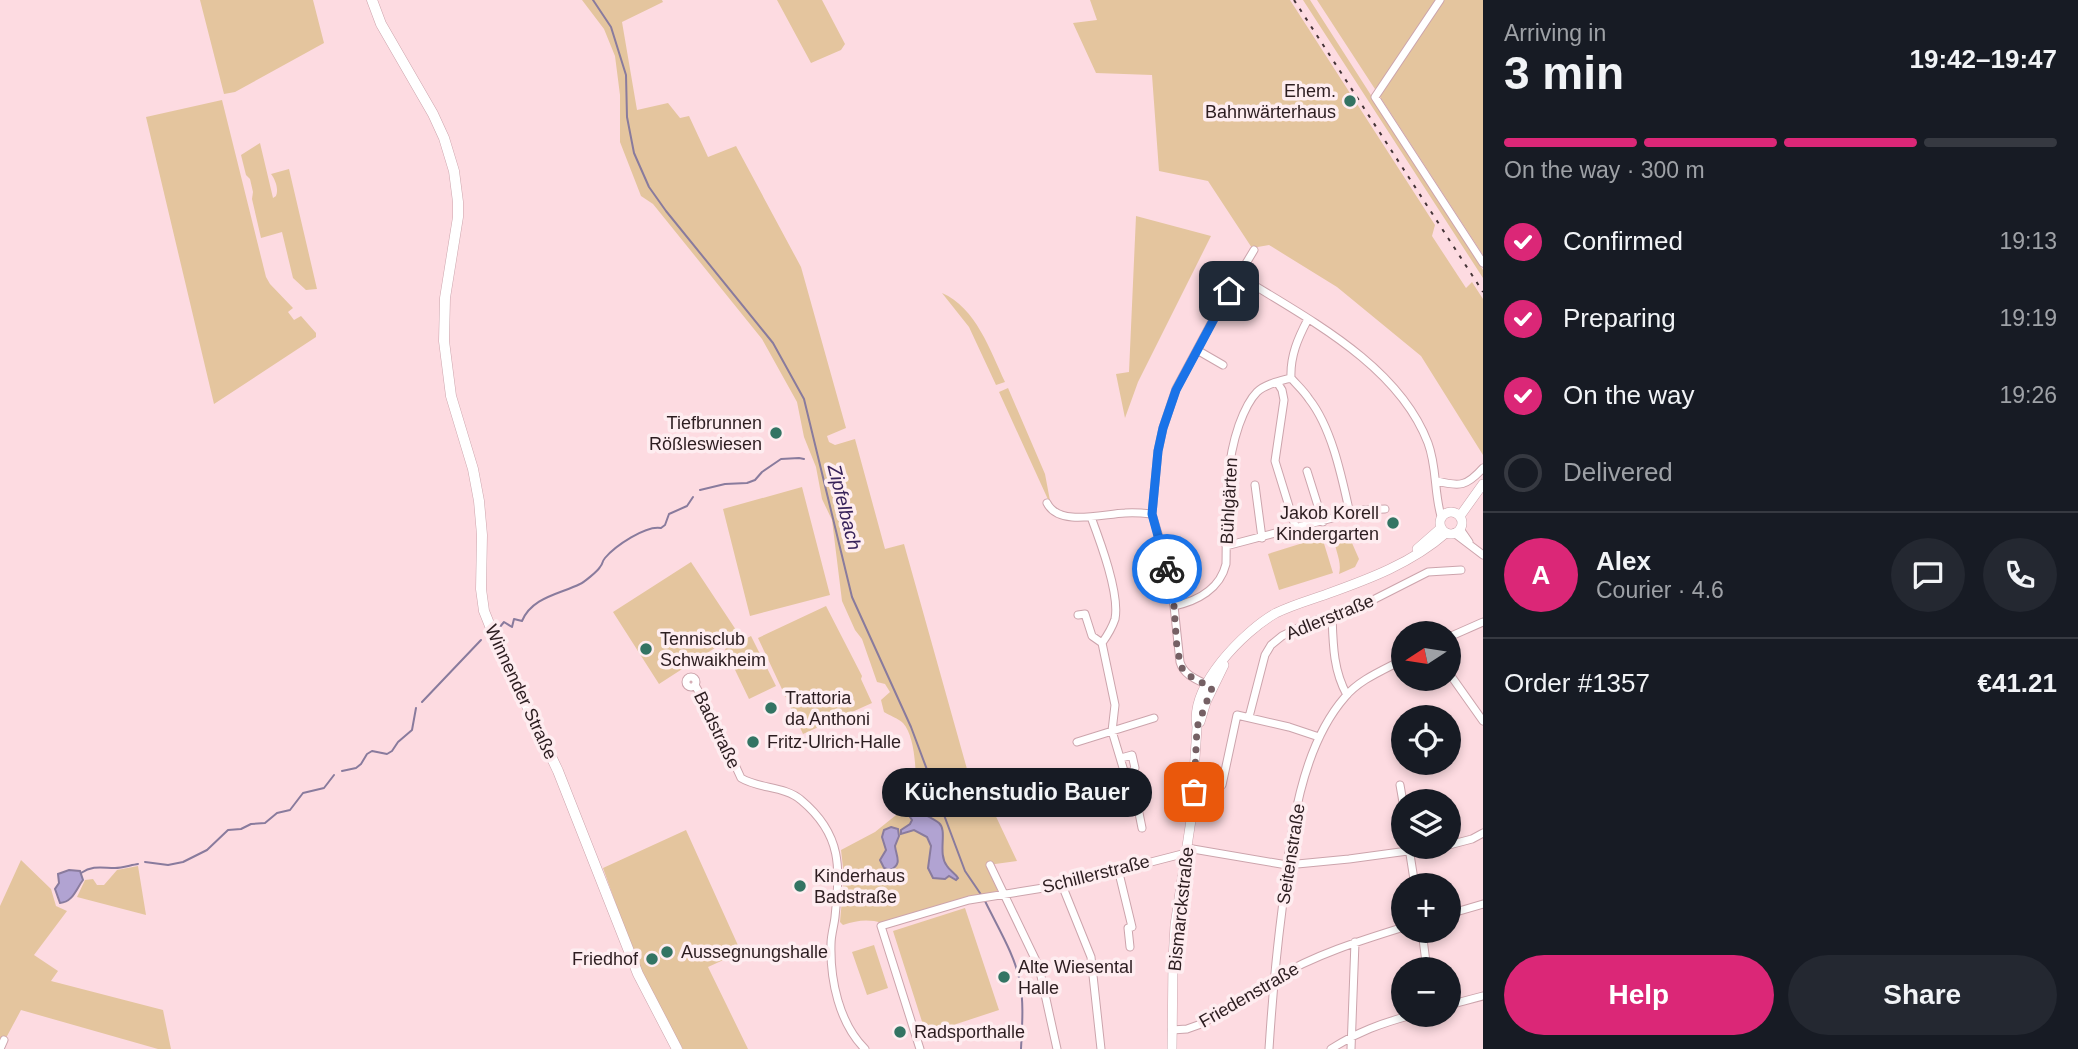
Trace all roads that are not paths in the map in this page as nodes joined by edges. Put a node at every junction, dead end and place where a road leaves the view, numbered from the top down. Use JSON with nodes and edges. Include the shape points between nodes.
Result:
{"nodes":[{"id":1,"x":372,"y":0,"type":"edge"},
{"id":2,"x":1440,"y":0,"type":"edge"},
{"id":3,"x":1254,"y":250,"type":"dead end"},
{"id":4,"x":1483,"y":263,"type":"edge"},
{"id":5,"x":1239,"y":276,"type":"junction"},
{"id":6,"x":1308,"y":319,"type":"junction"},
{"id":7,"x":1197,"y":350,"type":"junction"},
{"id":8,"x":1223,"y":365,"type":"dead end"},
{"id":9,"x":1291,"y":378,"type":"junction"},
{"id":10,"x":1277,"y":382,"type":"junction"},
{"id":11,"x":1483,"y":468,"type":"edge"},
{"id":12,"x":1307,"y":471,"type":"dead end"},
{"id":13,"x":1437,"y":481,"type":"junction"},
{"id":14,"x":1255,"y":485,"type":"dead end"},
{"id":15,"x":1480,"y":488,"type":"edge"},
{"id":16,"x":1047,"y":503,"type":"dead end"},
{"id":17,"x":1385,"y":509,"type":"dead end"},
{"id":18,"x":1152,"y":514,"type":"junction"},
{"id":19,"x":1350,"y":514,"type":"junction"},
{"id":20,"x":1450,"y":514,"type":"junction"},
{"id":21,"x":1091,"y":517,"type":"junction"},
{"id":22,"x":1323,"y":522,"type":"junction"},
{"id":23,"x":1296,"y":529,"type":"junction"},
{"id":24,"x":1450,"y":531,"type":"junction"},
{"id":25,"x":1262,"y":538,"type":"junction"},
{"id":26,"x":1226,"y":546,"type":"junction"},
{"id":27,"x":1483,"y":555,"type":"edge"},
{"id":28,"x":1461,"y":570,"type":"dead end"},
{"id":29,"x":1174,"y":606,"type":"junction"},
{"id":30,"x":1078,"y":615,"type":"dead end"},
{"id":31,"x":1332,"y":615,"type":"junction"},
{"id":32,"x":1483,"y":622,"type":"edge"},
{"id":33,"x":1461,"y":632,"type":"edge"},
{"id":34,"x":1102,"y":643,"type":"junction"},
{"id":35,"x":1391,"y":666,"type":"edge"},
{"id":36,"x":695,"y":685,"type":"dead end"},
{"id":37,"x":1209,"y":686,"type":"junction"},
{"id":38,"x":1461,"y":690,"type":"edge"},
{"id":39,"x":1347,"y":695,"type":"junction"},
{"id":40,"x":1483,"y":704,"type":"edge"},
{"id":41,"x":1475,"y":709,"type":"junction"},
{"id":42,"x":1249,"y":717,"type":"junction"},
{"id":43,"x":1154,"y":718,"type":"dead end"},
{"id":44,"x":1483,"y":721,"type":"edge"},
{"id":45,"x":1112,"y":731,"type":"junction"},
{"id":46,"x":1319,"y":737,"type":"junction"},
{"id":47,"x":1077,"y":742,"type":"dead end"},
{"id":48,"x":1222,"y":785,"type":"dead end"},
{"id":49,"x":1400,"y":785,"type":"dead end"},
{"id":50,"x":1401,"y":789,"type":"edge"},
{"id":51,"x":1143,"y":828,"type":"dead end"},
{"id":52,"x":1483,"y":833,"type":"edge"},
{"id":53,"x":1461,"y":842,"type":"edge"},
{"id":54,"x":1187,"y":850,"type":"junction"},
{"id":55,"x":1391,"y":851,"type":"edge"},
{"id":56,"x":990,"y":865,"type":"dead end"},
{"id":57,"x":1287,"y":865,"type":"junction"},
{"id":58,"x":1118,"y":869,"type":"junction"},
{"id":59,"x":1062,"y":885,"type":"junction"},
{"id":60,"x":1005,"y":894,"type":"junction"},
{"id":61,"x":1483,"y":904,"type":"edge"},
{"id":62,"x":1461,"y":910,"type":"edge"},
{"id":63,"x":1391,"y":931,"type":"edge"},
{"id":64,"x":1355,"y":942,"type":"junction"},
{"id":65,"x":1130,"y":947,"type":"dead end"},
{"id":66,"x":1273,"y":979,"type":"junction"},
{"id":67,"x":1483,"y":996,"type":"edge"},
{"id":68,"x":1461,"y":1002,"type":"edge"},
{"id":69,"x":1391,"y":1020,"type":"edge"},
{"id":70,"x":1172,"y":1030,"type":"junction"},
{"id":71,"x":1352,"y":1034,"type":"junction"},
{"id":72,"x":4,"y":1040,"type":"dead end"},
{"id":73,"x":0,"y":1049,"type":"edge"},
{"id":74,"x":677,"y":1049,"type":"edge"},
{"id":75,"x":865,"y":1049,"type":"edge"},
{"id":76,"x":920,"y":1049,"type":"edge"},
{"id":77,"x":1057,"y":1049,"type":"edge"},
{"id":78,"x":1101,"y":1049,"type":"edge"},
{"id":79,"x":1172,"y":1049,"type":"edge"},
{"id":80,"x":1269,"y":1049,"type":"edge"},
{"id":81,"x":1331,"y":1049,"type":"edge"},
{"id":82,"x":1351,"y":1049,"type":"edge"}],
"edges":[{"from":1,"to":74,"type":"main road","name":"Winnender Straße","via":[[433,114],[457,187],[444,341],[451,396],[479,501],[484,611],[558,771],[638,974]]},
{"from":2,"to":4,"type":"street","via":[[1375,97]]},
{"from":3,"to":5,"type":"street"},
{"from":5,"to":6,"type":"street"},
{"from":5,"to":7,"type":"street"},
{"from":6,"to":9,"type":"street","via":[[1297,338]]},
{"from":6,"to":13,"type":"street","via":[[1364,358],[1408,406],[1427,440]]},
{"from":7,"to":8,"type":"street"},
{"from":7,"to":18,"type":"street","via":[[1163,428]]},
{"from":9,"to":10,"type":"street","name":"Bühlgärten"},
{"from":9,"to":19,"type":"street","via":[[1310,399],[1324,426]]},
{"from":10,"to":23,"type":"street","via":[[1284,400],[1275,461]]},
{"from":10,"to":26,"type":"street","name":"Bühlgärten","via":[[1257,391],[1236,435],[1226,488]]},
{"from":11,"to":13,"type":"street","via":[[1458,485]]},
{"from":12,"to":22,"type":"street"},
{"from":13,"to":20,"type":"street","via":[[1438,499]]},
{"from":14,"to":25,"type":"street"},
{"from":15,"to":20,"type":"street"},
{"from":16,"to":21,"type":"street","via":[[1066,517]]},
{"from":17,"to":19,"type":"street"},
{"from":18,"to":21,"type":"street"},
{"from":18,"to":29,"type":"street"},
{"from":19,"to":22,"type":"street"},
{"from":20,"to":24,"type":"street","via":[[1440,521]]},
{"from":20,"to":24,"type":"street","via":[[1462,524]]},
{"from":21,"to":34,"type":"street","via":[[1115,595],[1115,617]]},
{"from":22,"to":23,"type":"street"},
{"from":23,"to":25,"type":"street"},
{"from":24,"to":27,"type":"street"},
{"from":24,"to":37,"type":"street","name":"Bismarckstraße","via":[[1374,577],[1275,614],[1221,662],[1211,674]]},
{"from":25,"to":26,"type":"street"},
{"from":26,"to":29,"type":"street","name":"Bühlgärten","via":[[1226,564],[1218,584],[1190,602]]},
{"from":28,"to":31,"type":"street","name":"Adlerstraße","via":[[1428,572],[1381,597]]},
{"from":29,"to":37,"type":"street","via":[[1182,668]]},
{"from":30,"to":34,"type":"street","via":[[1085,614],[1092,635]]},
{"from":31,"to":39,"type":"street","via":[[1335,665]]},
{"from":31,"to":42,"type":"street","name":"Adlerstraße","via":[[1293,629],[1271,645],[1261,665]]},
{"from":32,"to":33,"type":"street"},
{"from":34,"to":45,"type":"street","via":[[1115,705]]},
{"from":35,"to":39,"type":"street","name":"Seitenstraße"},
{"from":36,"to":75,"type":"street","name":"Badstraße","via":[[741,778],[799,798],[827,831],[838,864],[831,943],[836,994]]},
{"from":37,"to":54,"type":"street","name":"Bismarckstraße","via":[[1197,727]]},
{"from":38,"to":41,"type":"street"},
{"from":39,"to":46,"type":"street","name":"Seitenstraße"},
{"from":40,"to":41,"type":"street"},
{"from":41,"to":44,"type":"street"},
{"from":42,"to":46,"type":"street"},
{"from":42,"to":48,"type":"street","via":[[1237,715]]},
{"from":43,"to":45,"type":"street"},
{"from":45,"to":47,"type":"street"},
{"from":45,"to":51,"type":"street","via":[[1124,771],[1131,773]]},
{"from":46,"to":57,"type":"street","name":"Seitenstraße","via":[[1300,796]]},
{"from":49,"to":50,"type":"street"},
{"from":52,"to":53,"type":"street"},
{"from":54,"to":57,"type":"street","name":"Schillerstraße"},
{"from":54,"to":58,"type":"street","name":"Schillerstraße"},
{"from":54,"to":70,"type":"street","name":"Bismarckstraße","via":[[1175,925]]},
{"from":55,"to":57,"type":"street","name":"Schillerstraße"},
{"from":56,"to":60,"type":"street"},
{"from":57,"to":66,"type":"street","name":"Seitenstraße"},
{"from":58,"to":59,"type":"street","name":"Schillerstraße"},
{"from":58,"to":65,"type":"street","via":[[1132,927],[1128,928]]},
{"from":59,"to":60,"type":"street","name":"Schillerstraße"},
{"from":59,"to":78,"type":"street","via":[[1091,957]]},
{"from":60,"to":76,"type":"street","name":"Schillerstraße","via":[[881,926]]},
{"from":60,"to":77,"type":"street","via":[[1039,967]]},
{"from":61,"to":62,"type":"street"},
{"from":63,"to":64,"type":"street","name":"Friedenstraße"},
{"from":64,"to":66,"type":"street","name":"Friedenstraße"},
{"from":64,"to":71,"type":"street"},
{"from":66,"to":70,"type":"street","name":"Friedenstraße","via":[[1207,1021]]},
{"from":66,"to":80,"type":"street","name":"Seitenstraße"},
{"from":67,"to":68,"type":"street"},
{"from":69,"to":71,"type":"street"},
{"from":70,"to":79,"type":"street","name":"Bismarckstraße"},
{"from":71,"to":81,"type":"street"},
{"from":71,"to":82,"type":"street"},
{"from":72,"to":73,"type":"street"}]}
